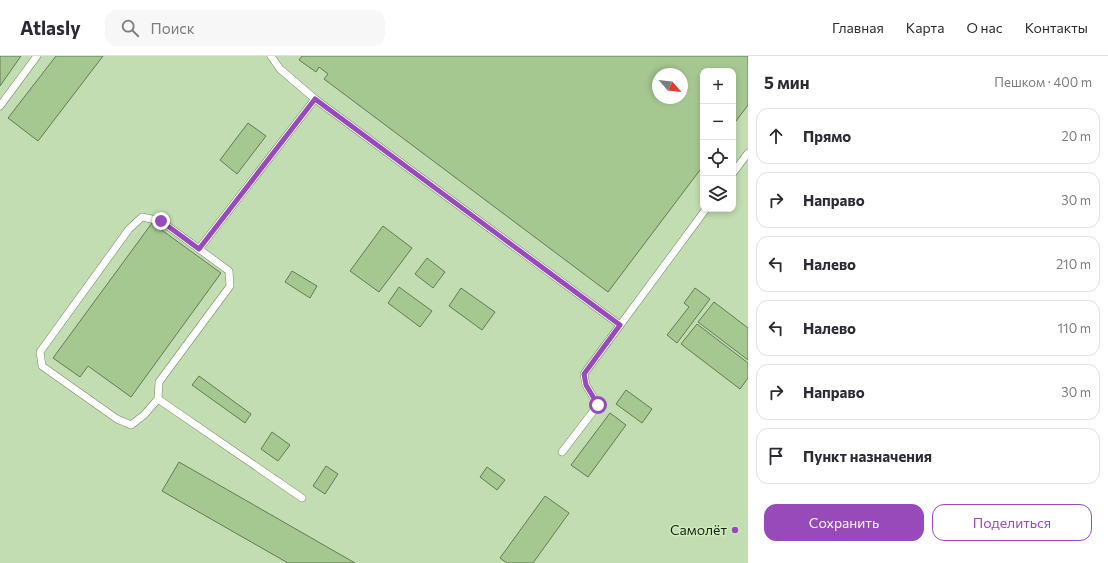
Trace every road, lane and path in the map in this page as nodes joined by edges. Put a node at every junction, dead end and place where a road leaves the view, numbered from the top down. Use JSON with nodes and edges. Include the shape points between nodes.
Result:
{"nodes":[{"id":1,"x":37,"y":56,"type":"edge"},
{"id":2,"x":271,"y":56,"type":"edge"},
{"id":3,"x":315,"y":99,"type":"junction"},
{"id":4,"x":0,"y":106,"type":"edge"},
{"id":5,"x":748,"y":153,"type":"edge"},
{"id":6,"x":736,"y":169,"type":"edge"},
{"id":7,"x":704,"y":212,"type":"edge"},
{"id":8,"x":199,"y":249,"type":"junction"},
{"id":9,"x":620,"y":325,"type":"junction"},
{"id":10,"x":158,"y":399,"type":"junction"},
{"id":11,"x":562,"y":452,"type":"dead end"},
{"id":12,"x":302,"y":498,"type":"dead end"}],
"edges":[{"from":1,"to":4,"type":"lane"},
{"from":2,"to":3,"type":"lane","via":[[280,70]]},
{"from":3,"to":8,"type":"lane"},
{"from":3,"to":9,"type":"lane"},
{"from":5,"to":6,"type":"lane"},
{"from":7,"to":9,"type":"lane"},
{"from":8,"to":10,"type":"lane","via":[[229,271],[230,286],[159,382]]},
{"from":8,"to":10,"type":"lane","via":[[161,221],[142,217],[129,229],[40,352],[42,366],[117,419],[131,425]]},
{"from":9,"to":11,"type":"lane","via":[[584,374],[586,385],[598,405]]},
{"from":10,"to":12,"type":"lane"}]}
